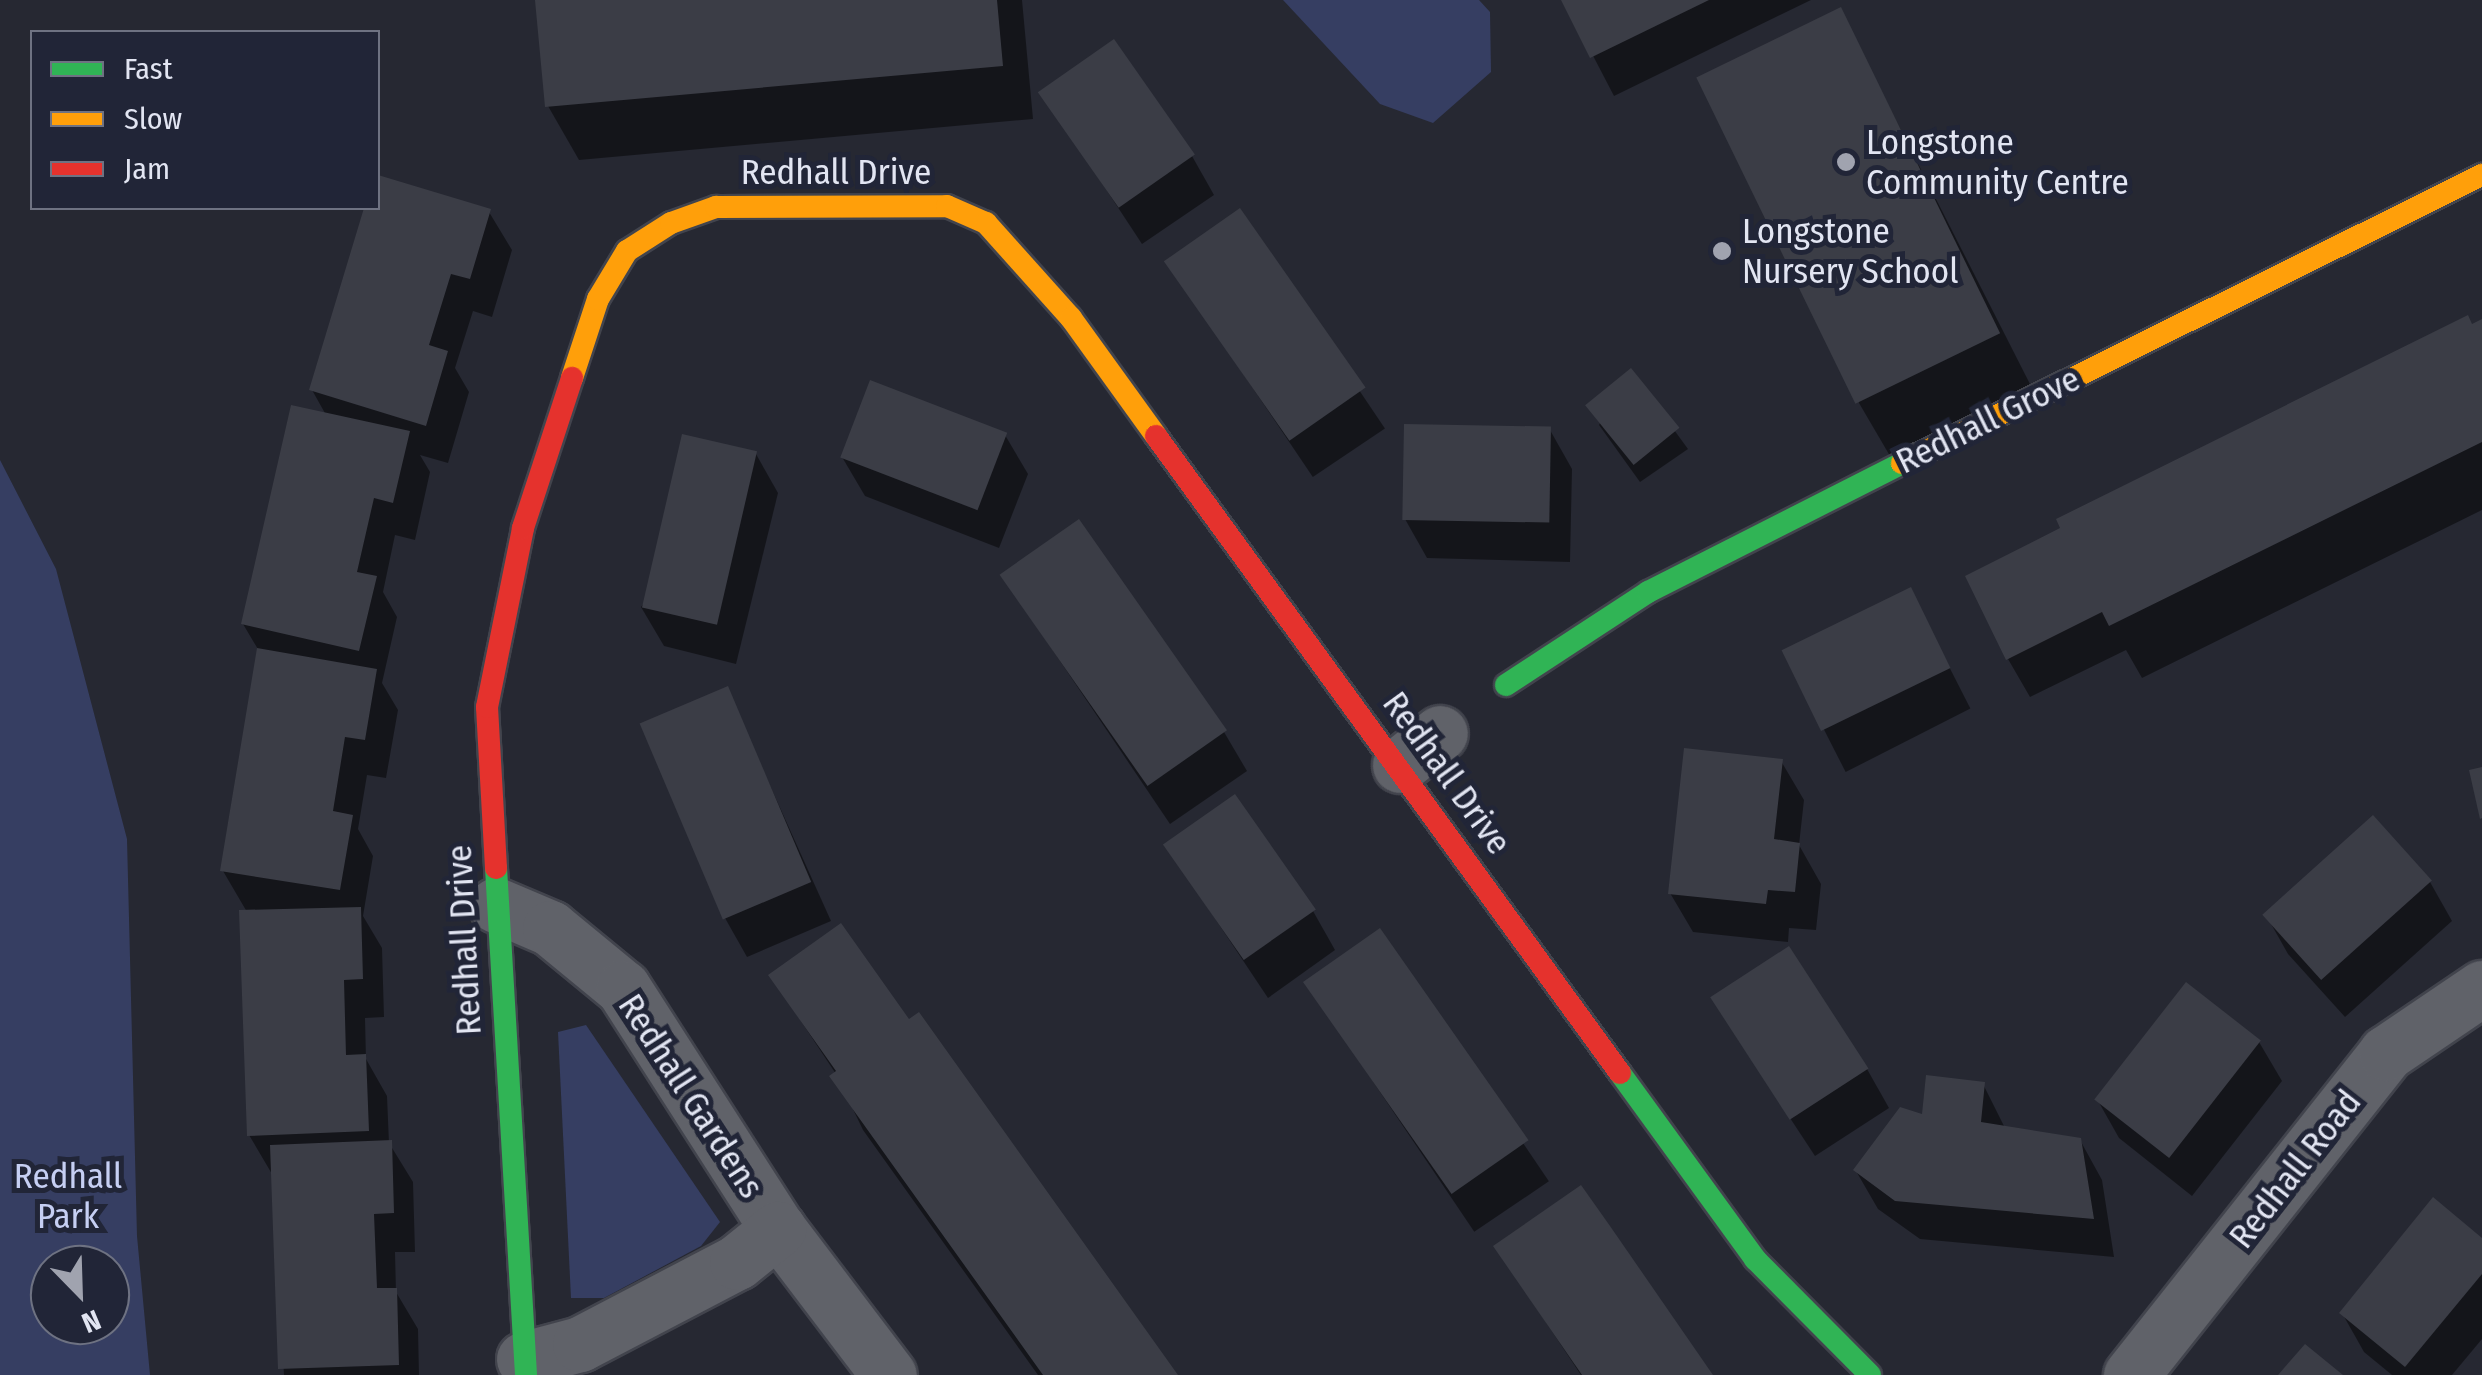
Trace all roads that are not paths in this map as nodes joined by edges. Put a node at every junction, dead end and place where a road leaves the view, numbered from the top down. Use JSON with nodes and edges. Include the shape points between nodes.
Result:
{"nodes":[{"id":1,"x":2482,"y":175,"type":"edge"},
{"id":2,"x":1506,"y":685,"type":"dead end"},
{"id":3,"x":496,"y":905,"type":"junction"},
{"id":4,"x":2482,"y":988,"type":"edge"},
{"id":5,"x":778,"y":1230,"type":"junction"},
{"id":6,"x":525,"y":1367,"type":"edge"},
{"id":7,"x":889,"y":1375,"type":"edge"},
{"id":8,"x":1870,"y":1375,"type":"edge"},
{"id":9,"x":2131,"y":1375,"type":"edge"}],
"edges":[{"from":1,"to":2,"type":"street","name":"Redhall Grove","via":[[1736,545],[1648,592]]},
{"from":3,"to":5,"type":"street","name":"Redhall Gardens","via":[[550,928],[623,988]]},
{"from":3,"to":6,"type":"street","name":"Redhall Drive"},
{"from":3,"to":8,"type":"street","name":"Redhall Drive","via":[[487,706],[524,528],[598,299],[628,251],[716,207],[947,206],[986,223],[1071,318],[1420,749],[1755,1259]]},
{"from":4,"to":9,"type":"street","name":"Redhall Road","via":[[2386,1053]]},
{"from":5,"to":6,"type":"street","name":"Redhall Gardens","via":[[736,1262]]},
{"from":5,"to":7,"type":"street","name":"Redhall Gardens"}]}
